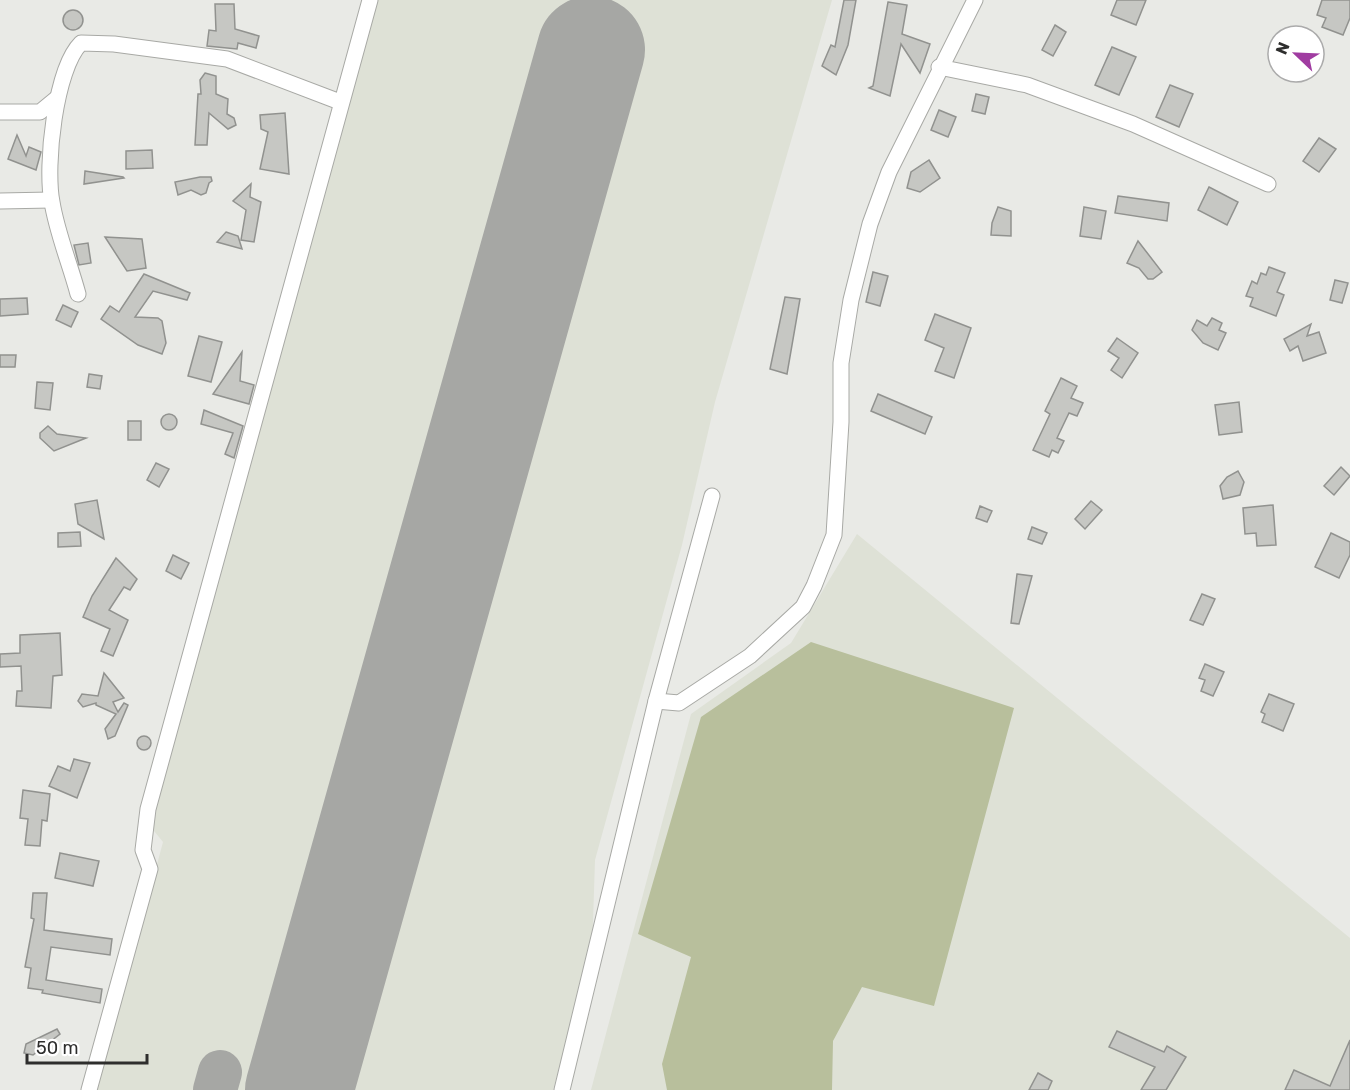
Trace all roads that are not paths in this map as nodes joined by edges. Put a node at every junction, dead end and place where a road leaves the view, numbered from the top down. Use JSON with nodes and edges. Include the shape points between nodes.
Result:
{"nodes":[{"id":1,"x":369,"y":0,"type":"edge"},
{"id":2,"x":975,"y":0,"type":"edge"},
{"id":3,"x":939,"y":67,"type":"junction"},
{"id":4,"x":57,"y":98,"type":"junction"},
{"id":5,"x":340,"y":102,"type":"junction"},
{"id":6,"x":0,"y":112,"type":"edge"},
{"id":7,"x":1268,"y":184,"type":"dead end"},
{"id":8,"x":51,"y":200,"type":"junction"},
{"id":9,"x":0,"y":201,"type":"edge"},
{"id":10,"x":78,"y":294,"type":"dead end"},
{"id":11,"x":712,"y":496,"type":"dead end"},
{"id":12,"x":656,"y":701,"type":"junction"},
{"id":13,"x":89,"y":1090,"type":"edge"},
{"id":14,"x":562,"y":1090,"type":"edge"}],
"edges":[{"from":1,"to":5,"type":"street"},
{"from":2,"to":3,"type":"street"},
{"from":3,"to":7,"type":"street","via":[[1027,85],[1133,124]]},
{"from":3,"to":12,"type":"street","via":[[876,203],[851,300],[841,363],[842,422],[834,535],[814,586],[803,607],[750,656],[679,703]]},
{"from":4,"to":5,"type":"street","via":[[66,65],[81,43],[227,59]]},
{"from":4,"to":6,"type":"street","via":[[40,112]]},
{"from":4,"to":8,"type":"street"},
{"from":5,"to":13,"type":"street","via":[[148,809],[143,850],[150,869]]},
{"from":8,"to":9,"type":"street"},
{"from":8,"to":10,"type":"street"},
{"from":11,"to":12,"type":"street"},
{"from":12,"to":14,"type":"street"}]}
